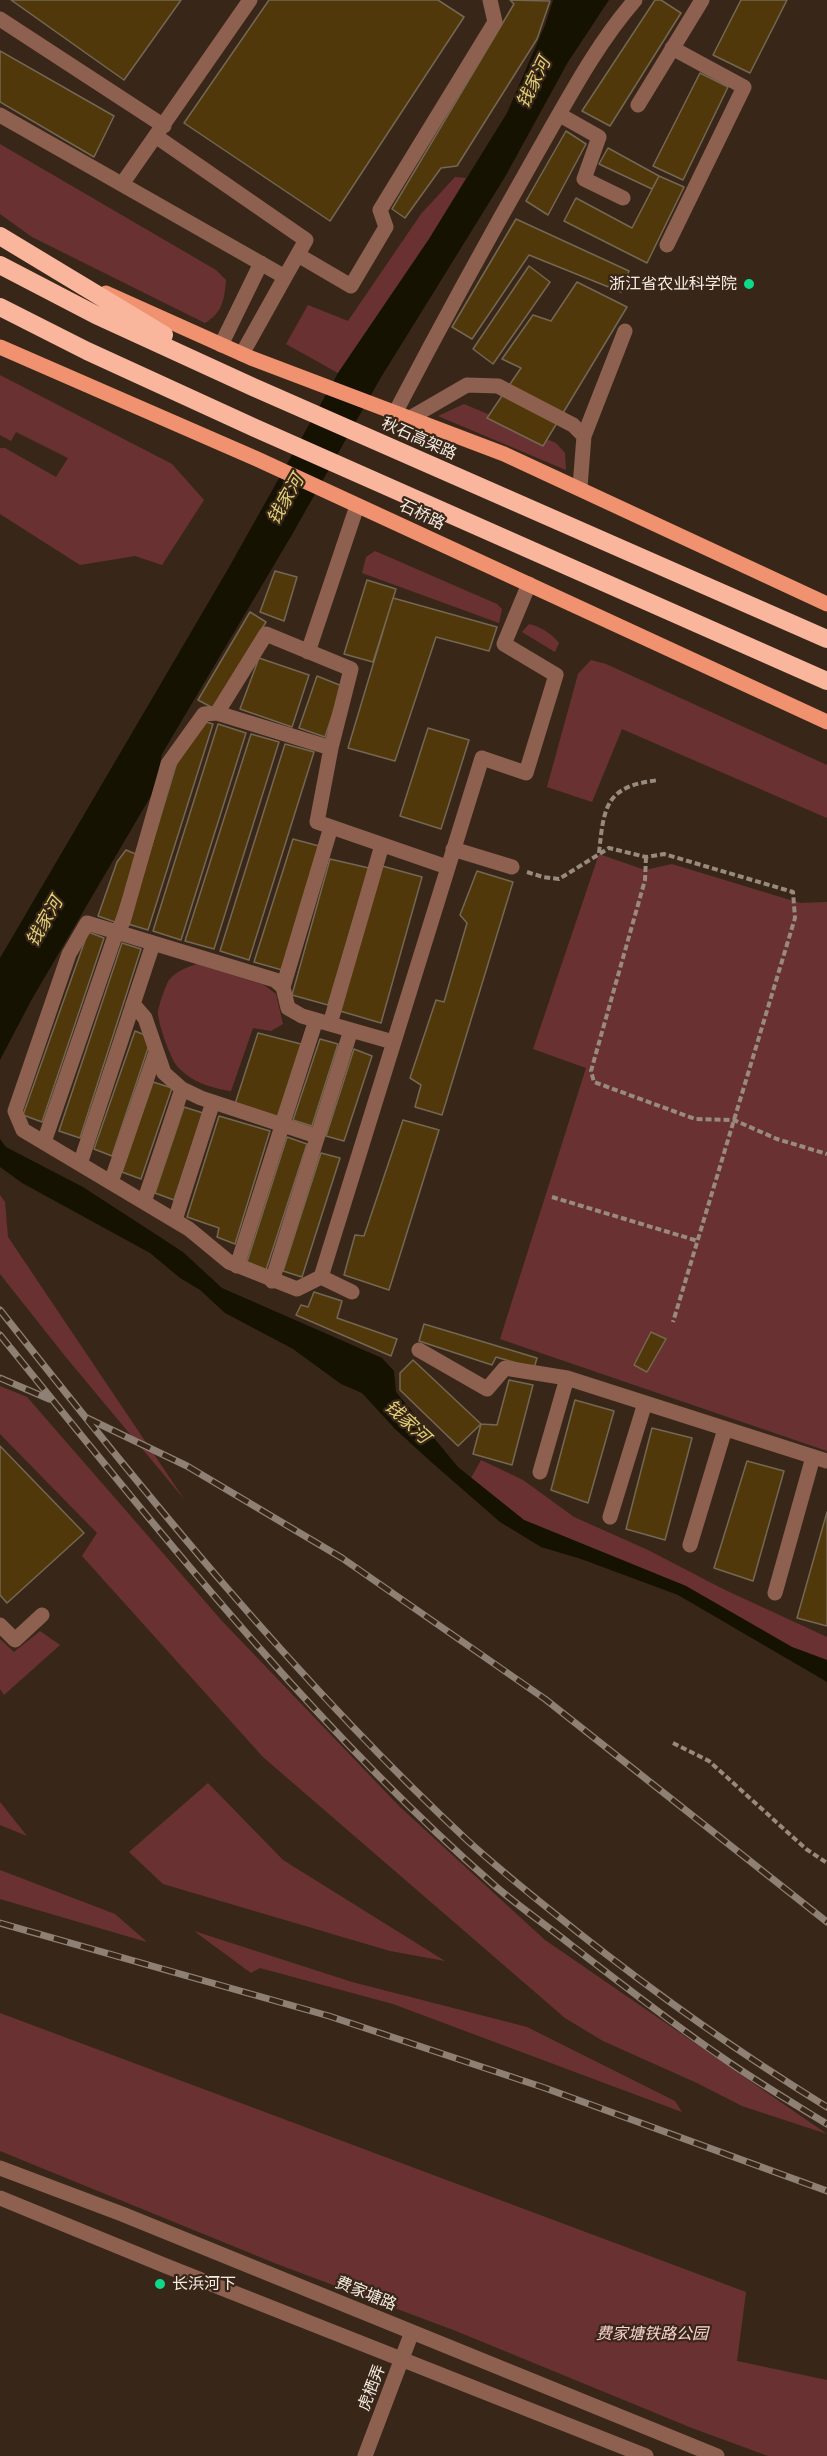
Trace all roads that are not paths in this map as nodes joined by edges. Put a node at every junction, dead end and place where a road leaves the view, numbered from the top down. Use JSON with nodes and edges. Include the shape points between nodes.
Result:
{"nodes":[{"id":1,"x":250,"y":0,"type":"edge"},
{"id":2,"x":490,"y":0,"type":"edge"},
{"id":3,"x":635,"y":0,"type":"edge"},
{"id":4,"x":702,"y":0,"type":"edge"},
{"id":5,"x":0,"y":19,"type":"edge"},
{"id":6,"x":672,"y":48,"type":"junction"},
{"id":7,"x":638,"y":105,"type":"dead end"},
{"id":8,"x":0,"y":115,"type":"edge"},
{"id":9,"x":560,"y":115,"type":"junction"},
{"id":10,"x":160,"y":132,"type":"junction"},
{"id":11,"x":122,"y":184,"type":"junction"},
{"id":12,"x":623,"y":198,"type":"dead end"},
{"id":13,"x":0,"y":236,"type":"edge"},
{"id":14,"x":0,"y":244,"type":"edge"},
{"id":15,"x":667,"y":244,"type":"dead end"},
{"id":16,"x":298,"y":255,"type":"junction"},
{"id":17,"x":261,"y":263,"type":"junction"},
{"id":18,"x":0,"y":265,"type":"edge"},
{"id":19,"x":285,"y":277,"type":"junction"},
{"id":20,"x":0,"y":308,"type":"edge"},
{"id":21,"x":625,"y":331,"type":"dead end"},
{"id":22,"x":221,"y":345,"type":"junction"},
{"id":23,"x":0,"y":346,"type":"edge"},
{"id":24,"x":242,"y":354,"type":"junction"},
{"id":25,"x":253,"y":387,"type":"junction"},
{"id":26,"x":389,"y":410,"type":"junction"},
{"id":27,"x":410,"y":418,"type":"junction"},
{"id":28,"x":584,"y":436,"type":"junction"},
{"id":29,"x":580,"y":487,"type":"junction"},
{"id":30,"x":357,"y":506,"type":"junction"},
{"id":31,"x":529,"y":584,"type":"junction"},
{"id":32,"x":827,"y":604,"type":"edge"},
{"id":33,"x":827,"y":639,"type":"edge"},
{"id":34,"x":308,"y":652,"type":"junction"},
{"id":35,"x":827,"y":681,"type":"edge"},
{"id":36,"x":217,"y":713,"type":"junction"},
{"id":37,"x":827,"y":722,"type":"edge"},
{"id":38,"x":332,"y":748,"type":"junction"},
{"id":39,"x":331,"y":827,"type":"junction"},
{"id":40,"x":382,"y":844,"type":"junction"},
{"id":41,"x":453,"y":849,"type":"junction"},
{"id":42,"x":447,"y":867,"type":"junction"},
{"id":43,"x":512,"y":867,"type":"road end"},
{"id":44,"x":117,"y":933,"type":"junction"},
{"id":45,"x":153,"y":944,"type":"junction"},
{"id":46,"x":282,"y":987,"type":"junction"},
{"id":47,"x":133,"y":1004,"type":"junction"},
{"id":48,"x":323,"y":1022,"type":"junction"},
{"id":49,"x":351,"y":1030,"type":"junction"},
{"id":50,"x":393,"y":1042,"type":"junction"},
{"id":51,"x":156,"y":1052,"type":"junction"},
{"id":52,"x":182,"y":1089,"type":"junction"},
{"id":53,"x":213,"y":1102,"type":"junction"},
{"id":54,"x":282,"y":1125,"type":"junction"},
{"id":55,"x":316,"y":1136,"type":"junction"},
{"id":56,"x":44,"y":1142,"type":"junction"},
{"id":57,"x":80,"y":1164,"type":"junction"},
{"id":58,"x":111,"y":1182,"type":"junction"},
{"id":59,"x":144,"y":1202,"type":"junction"},
{"id":60,"x":175,"y":1220,"type":"junction"},
{"id":61,"x":237,"y":1266,"type":"junction"},
{"id":62,"x":321,"y":1277,"type":"junction"},
{"id":63,"x":272,"y":1281,"type":"junction"},
{"id":64,"x":352,"y":1292,"type":"dead end"},
{"id":65,"x":419,"y":1350,"type":"dead end"},
{"id":66,"x":567,"y":1378,"type":"junction"},
{"id":67,"x":645,"y":1403,"type":"junction"},
{"id":68,"x":725,"y":1429,"type":"junction"},
{"id":69,"x":820,"y":1459,"type":"edge"},
{"id":70,"x":540,"y":1472,"type":"dead end"},
{"id":71,"x":610,"y":1517,"type":"dead end"},
{"id":72,"x":690,"y":1545,"type":"dead end"},
{"id":73,"x":775,"y":1593,"type":"dead end"},
{"id":74,"x":42,"y":1615,"type":"dead end"},
{"id":75,"x":0,"y":1625,"type":"edge"},
{"id":76,"x":0,"y":2168,"type":"edge"},
{"id":77,"x":0,"y":2198,"type":"edge"},
{"id":78,"x":412,"y":2332,"type":"junction"},
{"id":79,"x":402,"y":2358,"type":"junction"},
{"id":80,"x":365,"y":2456,"type":"edge"},
{"id":81,"x":646,"y":2456,"type":"edge"},
{"id":82,"x":717,"y":2456,"type":"edge"}],
"edges":[{"from":1,"to":10,"type":"street"},
{"from":2,"to":16,"type":"street","via":[[495,22],[380,210],[386,226],[351,286]]},
{"from":3,"to":9,"type":"street","via":[[588,65]]},
{"from":4,"to":6,"type":"street"},
{"from":5,"to":10,"type":"street"},
{"from":6,"to":7,"type":"street"},
{"from":6,"to":15,"type":"street","via":[[744,87]]},
{"from":8,"to":11,"type":"street"},
{"from":9,"to":12,"type":"street","via":[[599,137],[584,179]]},
{"from":9,"to":26,"type":"street"},
{"from":10,"to":11,"type":"street"},
{"from":10,"to":16,"type":"street","via":[[306,240]]},
{"from":11,"to":17,"type":"street"},
{"from":13,"to":25,"type":"highway"},
{"from":14,"to":22,"type":"main road"},
{"from":16,"to":19,"type":"street"},
{"from":17,"to":19,"type":"street"},
{"from":17,"to":22,"type":"street"},
{"from":18,"to":25,"type":"highway","name":"秋石高架路","via":[[96,315]]},
{"from":19,"to":24,"type":"street"},
{"from":20,"to":35,"type":"highway","via":[[255,428]]},
{"from":21,"to":28,"type":"street"},
{"from":22,"to":24,"type":"main road"},
{"from":23,"to":30,"type":"main road","name":"石桥路"},
{"from":24,"to":26,"type":"main road"},
{"from":25,"to":33,"type":"highway","name":"秋石高架路"},
{"from":26,"to":27,"type":"main road"},
{"from":27,"to":28,"type":"street","via":[[467,385],[491,385],[573,425]]},
{"from":27,"to":29,"type":"main road"},
{"from":28,"to":29,"type":"street"},
{"from":29,"to":32,"type":"main road"},
{"from":30,"to":31,"type":"main road","name":"石桥路"},
{"from":30,"to":34,"type":"street"},
{"from":31,"to":37,"type":"main road","name":"石桥路"},
{"from":31,"to":41,"type":"street","via":[[504,644],[556,675],[526,773],[482,758]]},
{"from":34,"to":36,"type":"street","via":[[266,634]]},
{"from":34,"to":38,"type":"street","via":[[351,669]]},
{"from":36,"to":38,"type":"street"},
{"from":36,"to":44,"type":"street","via":[[204,714],[168,764]]},
{"from":38,"to":39,"type":"street","via":[[317,822]]},
{"from":39,"to":40,"type":"street"},
{"from":39,"to":46,"type":"street"},
{"from":40,"to":42,"type":"street"},
{"from":40,"to":48,"type":"street"},
{"from":41,"to":42,"type":"street"},
{"from":41,"to":43,"type":"street"},
{"from":42,"to":50,"type":"street"},
{"from":44,"to":45,"type":"street"},
{"from":44,"to":56,"type":"street"},
{"from":44,"to":56,"type":"street","via":[[87,923],[69,954],[15,1111],[23,1130]]},
{"from":45,"to":46,"type":"street","via":[[275,980]]},
{"from":45,"to":47,"type":"street"},
{"from":46,"to":48,"type":"street","via":[[288,1008]]},
{"from":47,"to":51,"type":"street","via":[[145,1018]]},
{"from":47,"to":57,"type":"street"},
{"from":48,"to":49,"type":"street"},
{"from":48,"to":54,"type":"street"},
{"from":49,"to":50,"type":"street"},
{"from":49,"to":55,"type":"street"},
{"from":50,"to":62,"type":"street"},
{"from":51,"to":52,"type":"street","via":[[164,1073]]},
{"from":51,"to":58,"type":"street"},
{"from":52,"to":53,"type":"street"},
{"from":52,"to":59,"type":"street"},
{"from":53,"to":54,"type":"street"},
{"from":53,"to":60,"type":"street"},
{"from":54,"to":55,"type":"street"},
{"from":54,"to":61,"type":"street"},
{"from":55,"to":63,"type":"street"},
{"from":56,"to":57,"type":"street"},
{"from":57,"to":58,"type":"street"},
{"from":58,"to":59,"type":"street"},
{"from":59,"to":60,"type":"street"},
{"from":60,"to":61,"type":"street"},
{"from":61,"to":63,"type":"street"},
{"from":62,"to":63,"type":"street","via":[[297,1289]]},
{"from":62,"to":64,"type":"street"},
{"from":65,"to":66,"type":"street","via":[[488,1389],[505,1368]]},
{"from":66,"to":67,"type":"street"},
{"from":66,"to":70,"type":"street"},
{"from":67,"to":68,"type":"street"},
{"from":67,"to":71,"type":"street"},
{"from":68,"to":69,"type":"street"},
{"from":68,"to":72,"type":"street"},
{"from":69,"to":73,"type":"street"},
{"from":74,"to":75,"type":"street","via":[[15,1640]]},
{"from":76,"to":78,"type":"street","name":"费家塘路"},
{"from":77,"to":79,"type":"street"},
{"from":78,"to":79,"type":"street","name":"虎栖弄"},
{"from":78,"to":82,"type":"street","name":"费家塘路"},
{"from":79,"to":80,"type":"street","name":"虎栖弄"},
{"from":79,"to":81,"type":"street"}]}
